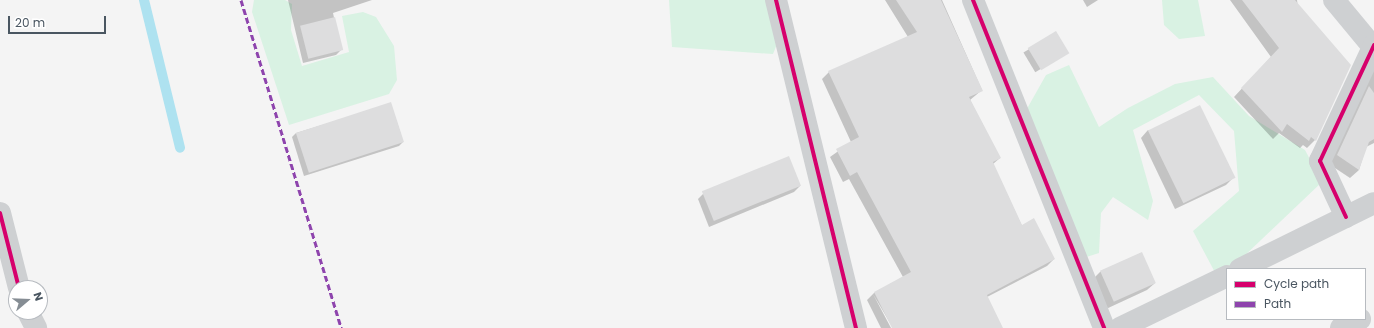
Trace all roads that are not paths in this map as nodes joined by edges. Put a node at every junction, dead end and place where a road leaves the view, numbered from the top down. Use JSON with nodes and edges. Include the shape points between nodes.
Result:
{"nodes":[{"id":1,"x":776,"y":0,"type":"edge"},
{"id":2,"x":973,"y":0,"type":"edge"},
{"id":3,"x":1334,"y":0,"type":"edge"},
{"id":4,"x":1373,"y":46,"type":"edge"},
{"id":5,"x":1374,"y":203,"type":"edge"},
{"id":6,"x":0,"y":213,"type":"edge"},
{"id":7,"x":1346,"y":217,"type":"junction"},
{"id":8,"x":1242,"y":268,"type":"edge"},
{"id":9,"x":1226,"y":276,"type":"edge"},
{"id":10,"x":17,"y":280,"type":"edge"},
{"id":11,"x":1358,"y":320,"type":"edge"},
{"id":12,"x":856,"y":328,"type":"edge"},
{"id":13,"x":1104,"y":328,"type":"edge"},
{"id":14,"x":1120,"y":328,"type":"edge"},
{"id":15,"x":1341,"y":328,"type":"edge"}],
"edges":[{"from":1,"to":12,"type":"street"},
{"from":2,"to":13,"type":"street"},
{"from":3,"to":4,"type":"street"},
{"from":4,"to":7,"type":"street","via":[[1320,161]]},
{"from":5,"to":7,"type":"street"},
{"from":6,"to":10,"type":"street"},
{"from":7,"to":8,"type":"street"},
{"from":9,"to":14,"type":"street"},
{"from":11,"to":15,"type":"street"}]}
